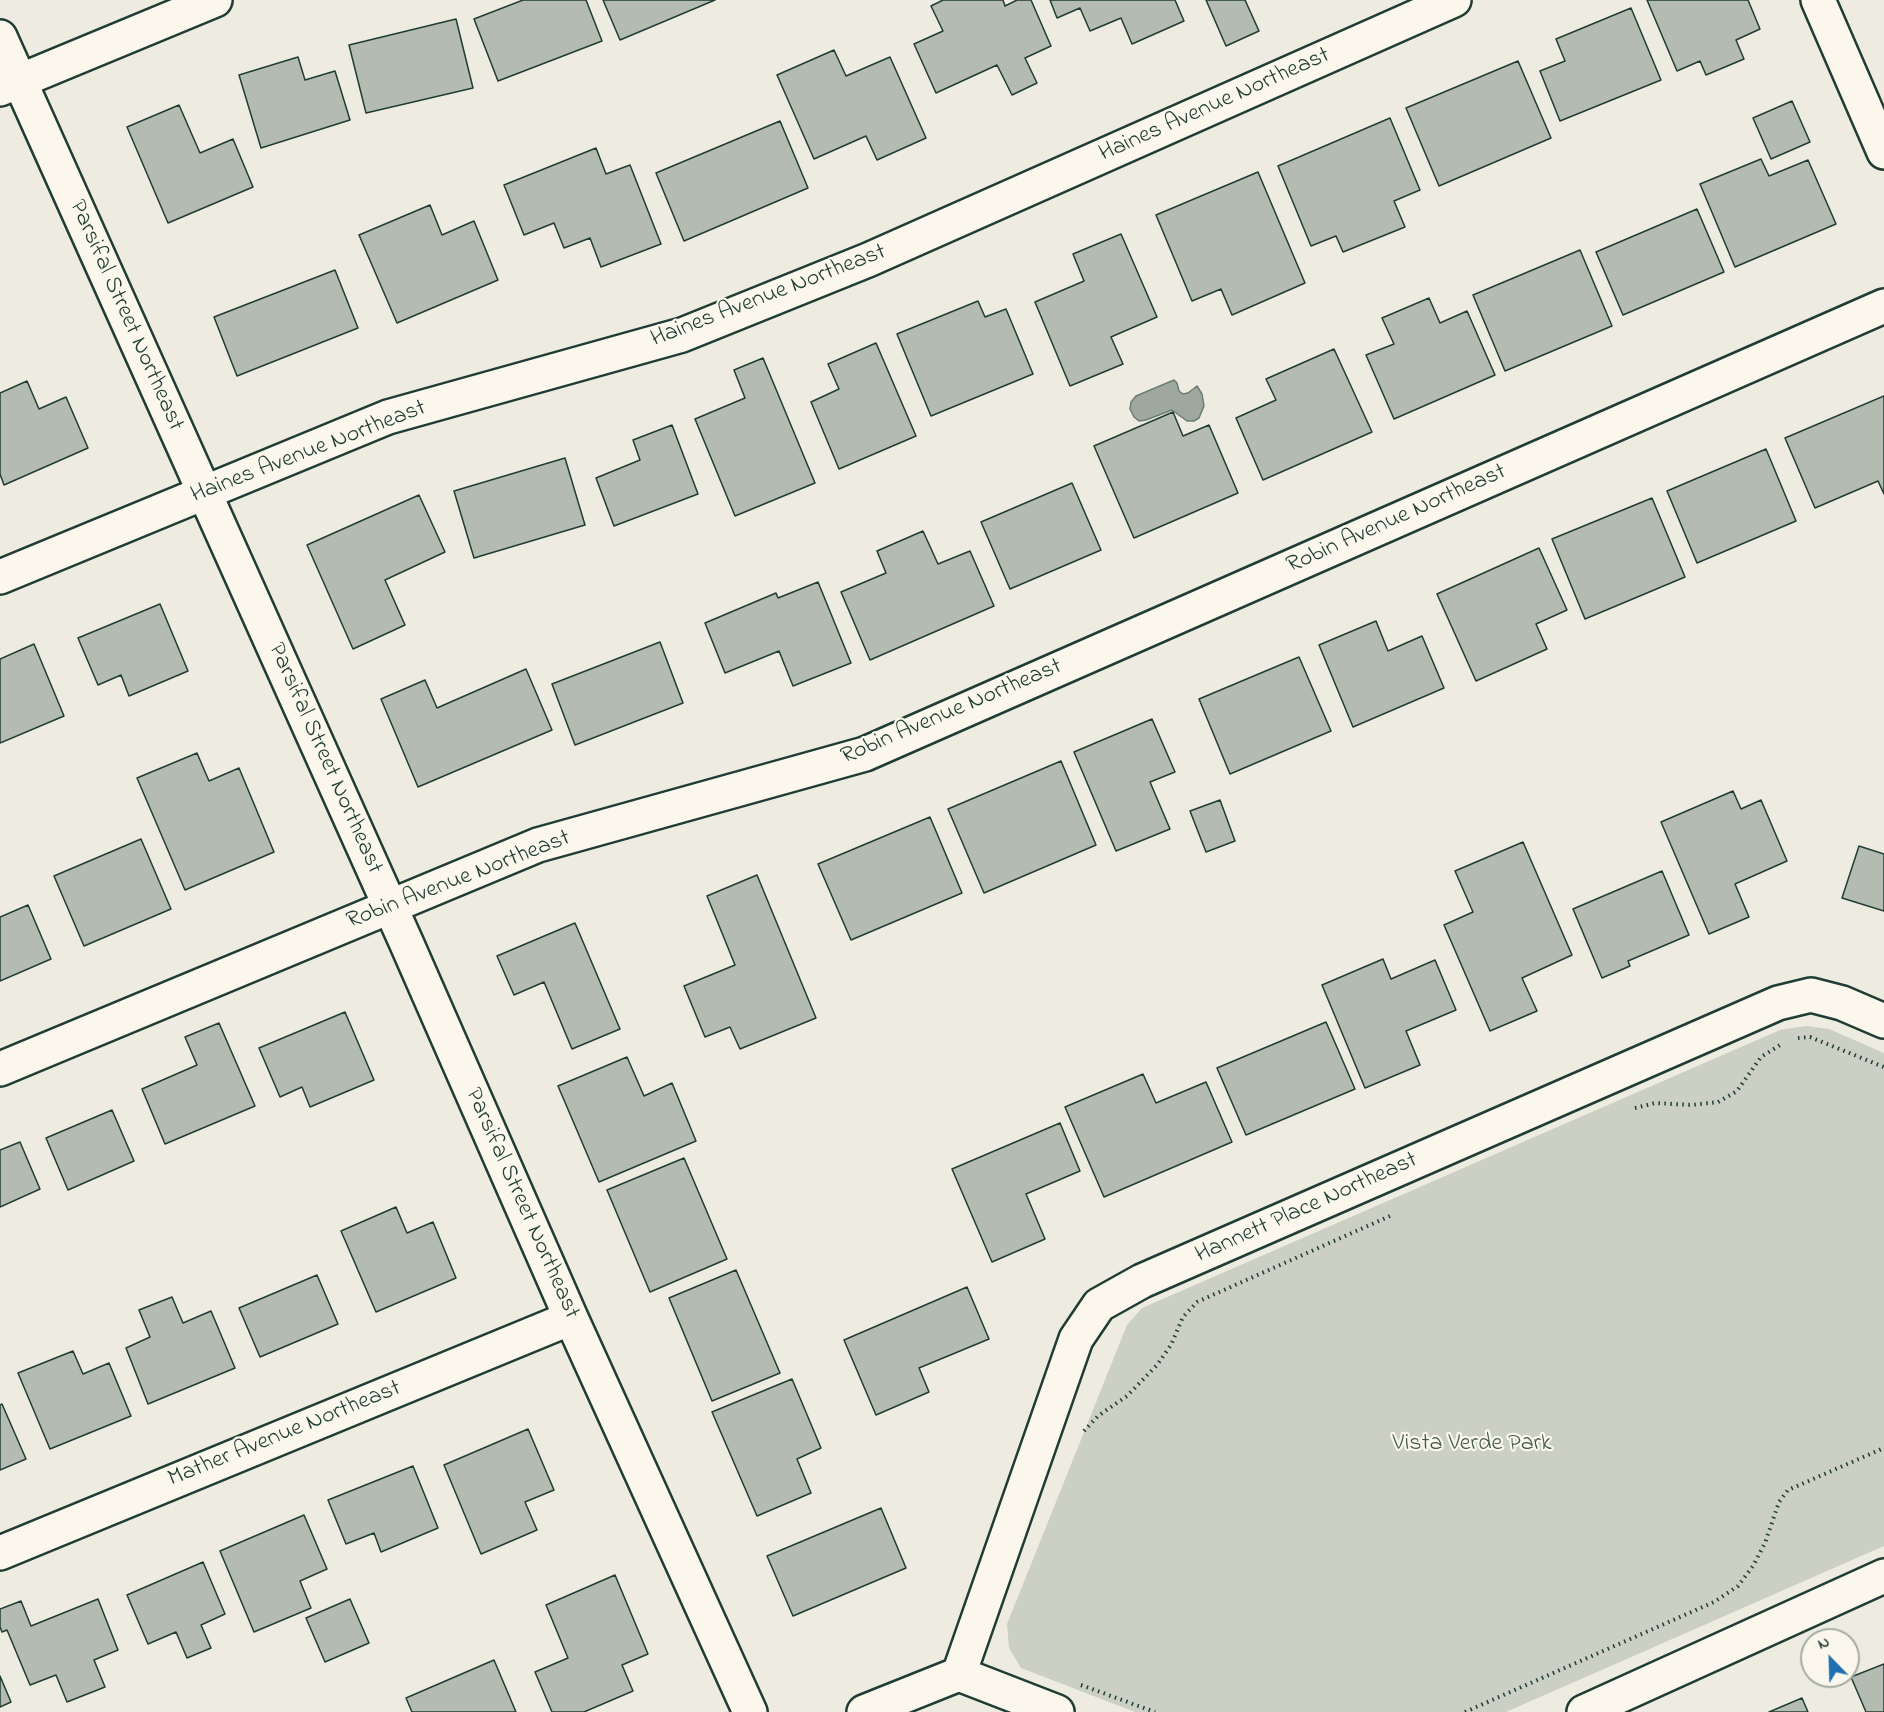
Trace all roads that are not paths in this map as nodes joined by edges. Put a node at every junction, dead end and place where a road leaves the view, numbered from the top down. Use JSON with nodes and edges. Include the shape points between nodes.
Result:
{"nodes":[{"id":1,"x":215,"y":0,"type":"edge"},
{"id":2,"x":1454,"y":0,"type":"edge"},
{"id":3,"x":1818,"y":0,"type":"edge"},
{"id":4,"x":0,"y":37,"type":"edge"},
{"id":5,"x":10,"y":85,"type":"edge"},
{"id":6,"x":1884,"y":152,"type":"edge"},
{"id":7,"x":1884,"y":306,"type":"edge"},
{"id":8,"x":204,"y":493,"type":"junction"},
{"id":9,"x":0,"y":577,"type":"edge"},
{"id":10,"x":391,"y":907,"type":"junction"},
{"id":11,"x":1884,"y":1021,"type":"edge"},
{"id":12,"x":0,"y":1069,"type":"edge"},
{"id":13,"x":571,"y":1318,"type":"junction"},
{"id":14,"x":0,"y":1553,"type":"edge"},
{"id":15,"x":1884,"y":1576,"type":"edge"},
{"id":16,"x":959,"y":1674,"type":"junction"},
{"id":17,"x":750,"y":1712,"type":"edge"},
{"id":18,"x":864,"y":1712,"type":"edge"},
{"id":19,"x":1057,"y":1712,"type":"edge"},
{"id":20,"x":1584,"y":1712,"type":"edge"}],
"edges":[{"from":1,"to":5,"type":"street"},
{"from":2,"to":8,"type":"street","name":"Haines Avenue Northeast","via":[[868,260],[682,335],[388,417]]},
{"from":3,"to":6,"type":"street"},
{"from":4,"to":5,"type":"street","name":"Parsifal Street Northeast"},
{"from":5,"to":8,"type":"street","name":"Parsifal Street Northeast"},
{"from":7,"to":10,"type":"street","name":"Robin Avenue Northeast","via":[[865,754],[538,845]]},
{"from":8,"to":9,"type":"street","name":"Haines Avenue Northeast"},
{"from":8,"to":10,"type":"street","name":"Parsifal Street Northeast"},
{"from":10,"to":12,"type":"street","name":"Robin Avenue Northeast"},
{"from":10,"to":13,"type":"street","name":"Parsifal Street Northeast"},
{"from":11,"to":16,"type":"street","name":"Hannett Place Northeast","via":[[1811,995],[1778,1003],[1142,1281],[1099,1305],[1076,1339]]},
{"from":13,"to":14,"type":"street","name":"Mather Avenue Northeast"},
{"from":13,"to":17,"type":"street","name":"Parsifal Street Northeast"},
{"from":15,"to":20,"type":"street"},
{"from":16,"to":18,"type":"street"},
{"from":16,"to":19,"type":"street"}]}
